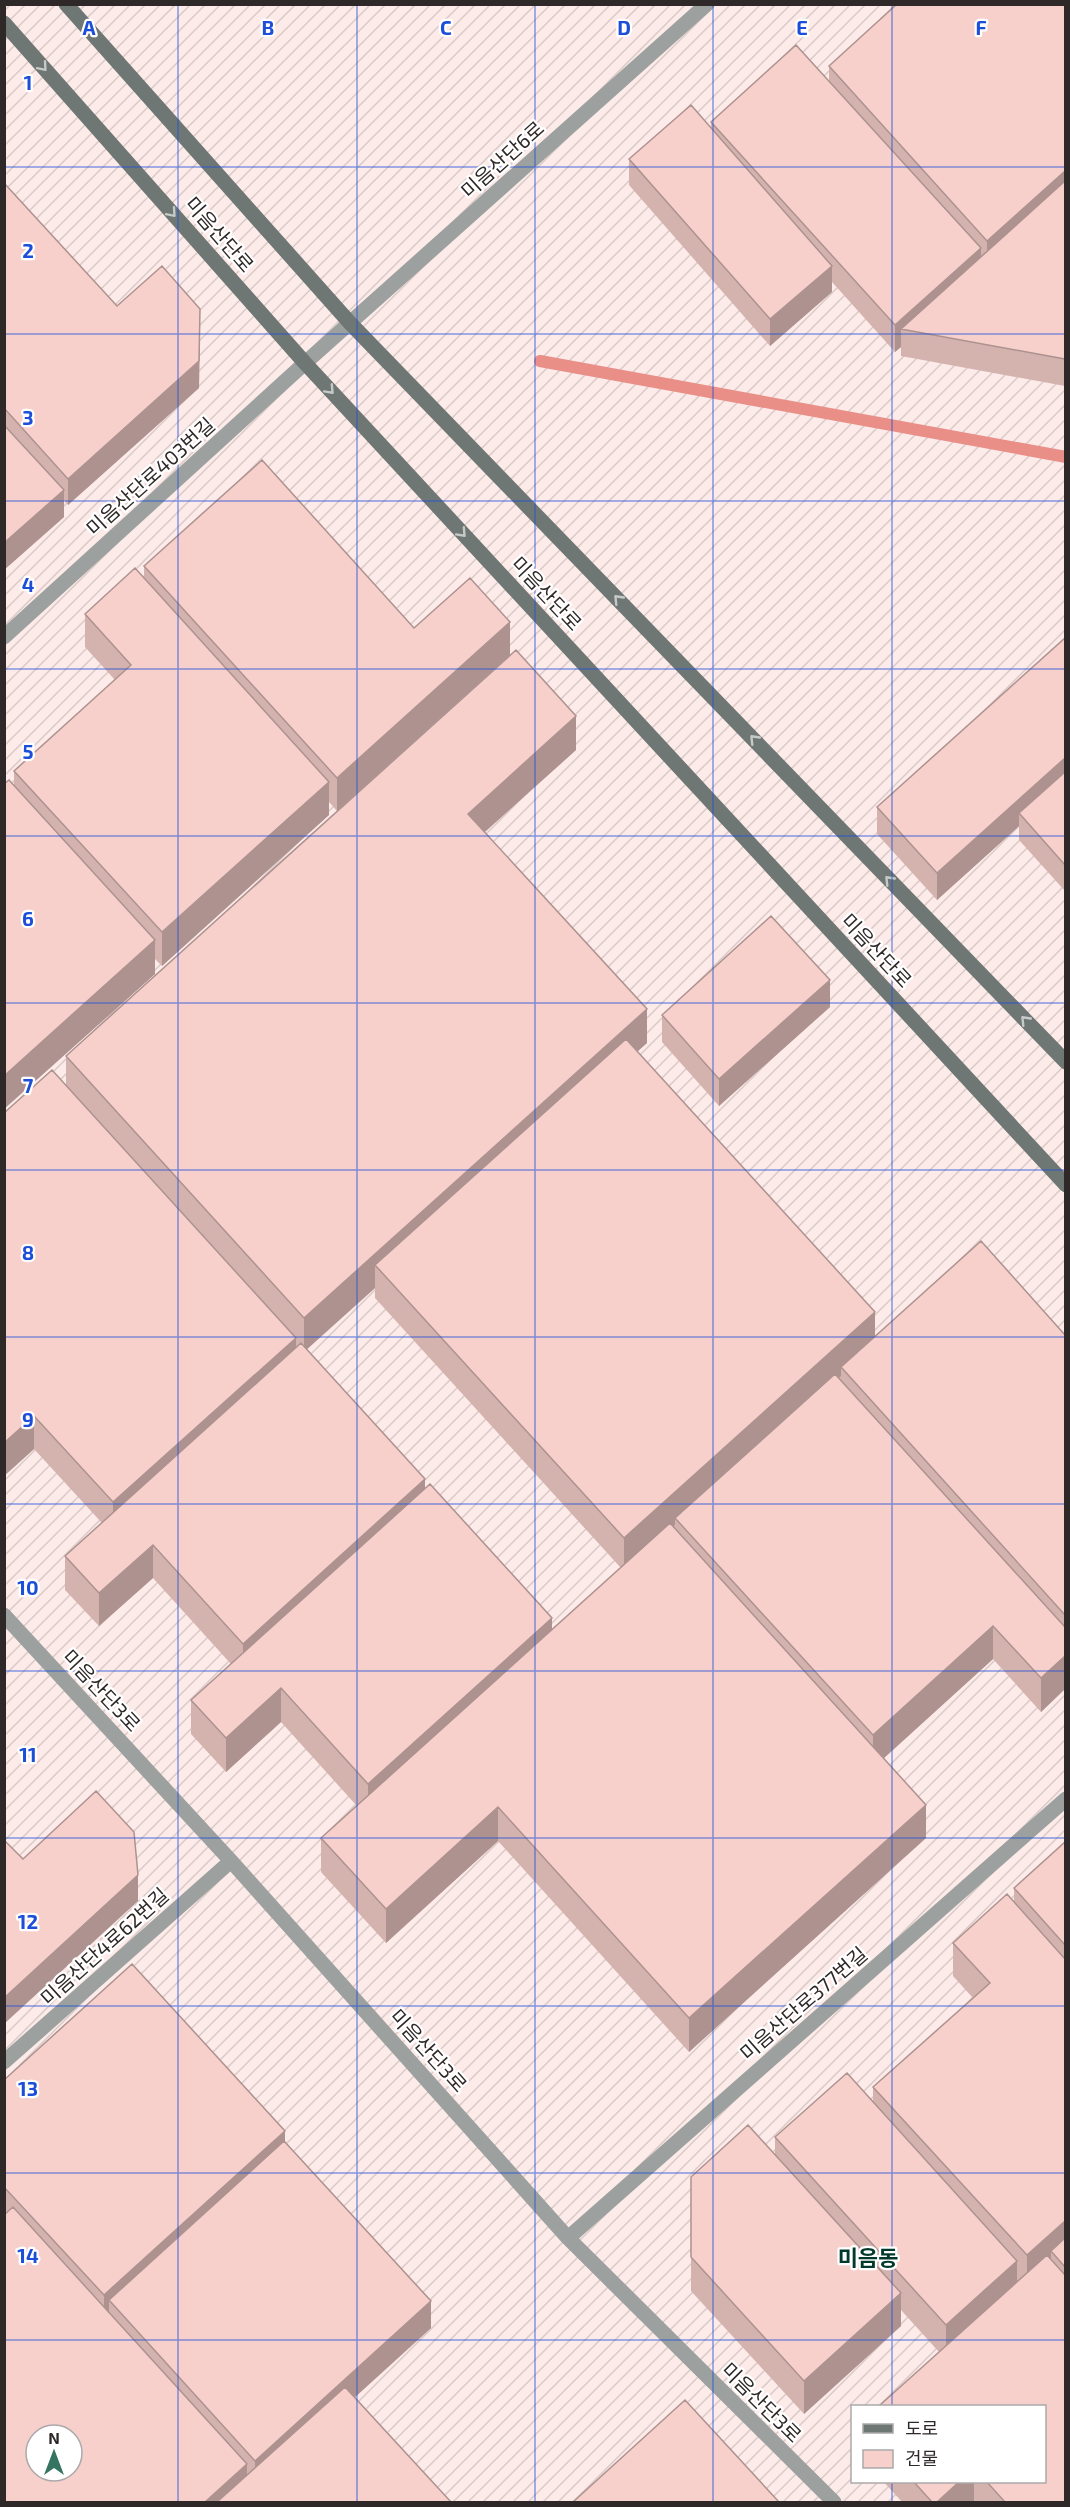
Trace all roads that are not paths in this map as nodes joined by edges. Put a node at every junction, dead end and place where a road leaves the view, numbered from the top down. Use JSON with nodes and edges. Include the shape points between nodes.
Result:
{"nodes":[{"id":1,"x":66,"y":4,"type":"edge"},
{"id":2,"x":707,"y":4,"type":"edge"},
{"id":3,"x":4,"y":23,"type":"edge"},
{"id":4,"x":350,"y":323,"type":"junction"},
{"id":5,"x":325,"y":345,"type":"joint"},
{"id":6,"x":305,"y":363,"type":"junction"},
{"id":7,"x":4,"y":637,"type":"edge"},
{"id":8,"x":1065,"y":1062,"type":"edge"},
{"id":9,"x":1065,"y":1185,"type":"edge"},
{"id":10,"x":4,"y":1615,"type":"edge"},
{"id":11,"x":1065,"y":1799,"type":"edge"},
{"id":12,"x":231,"y":1861,"type":"junction"},
{"id":13,"x":4,"y":2062,"type":"edge"},
{"id":14,"x":568,"y":2238,"type":"junction"},
{"id":15,"x":834,"y":2502,"type":"edge"}],
"edges":[{"from":1,"to":4,"type":"street","name":"미음산단로"},
{"from":2,"to":4,"type":"street","name":"미음산단6로"},
{"from":3,"to":6,"type":"street","name":"미음산단로","one_way":true},
{"from":4,"to":5,"type":"street","name":"미음산단6로"},
{"from":8,"to":4,"type":"street","name":"미음산단로","one_way":true},
{"from":5,"to":6,"type":"street","name":"미음산단로403번길"},
{"from":6,"to":7,"type":"street","name":"미음산단로403번길"},
{"from":6,"to":9,"type":"street","name":"미음산단로","one_way":true},
{"from":10,"to":12,"type":"street","name":"미음산단3로"},
{"from":11,"to":14,"type":"street","name":"미음산단로377번길"},
{"from":12,"to":13,"type":"street","name":"미음산단4로62번길"},
{"from":12,"to":14,"type":"street","name":"미음산단3로"},
{"from":14,"to":15,"type":"street","name":"미음산단3로"}]}
